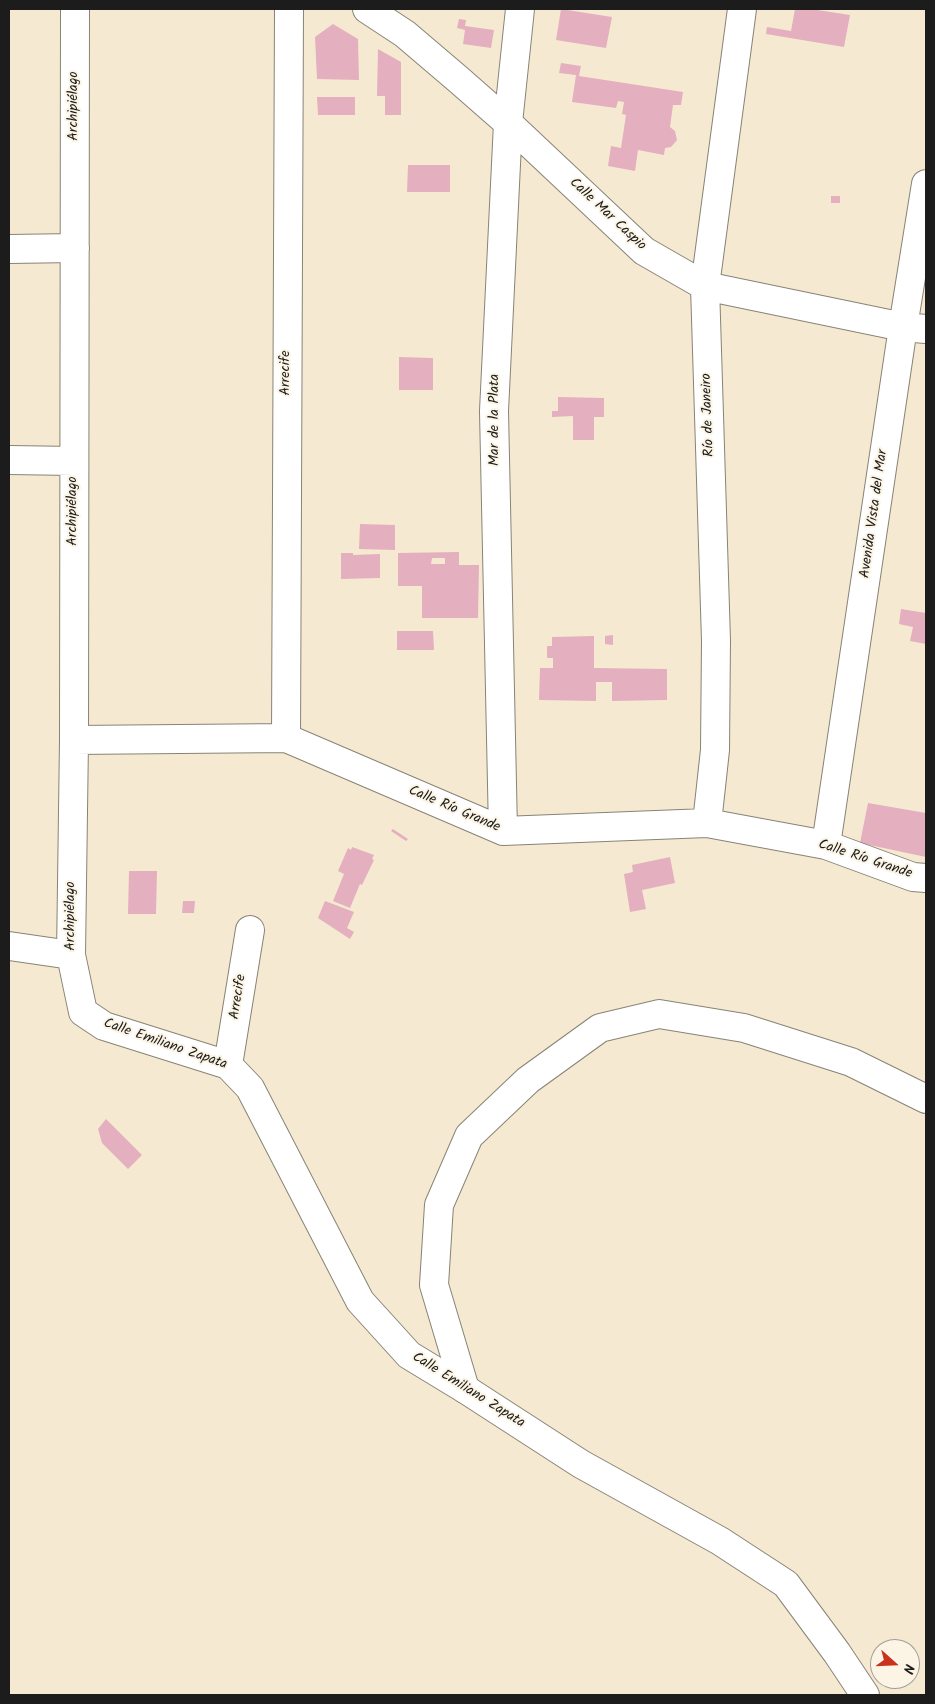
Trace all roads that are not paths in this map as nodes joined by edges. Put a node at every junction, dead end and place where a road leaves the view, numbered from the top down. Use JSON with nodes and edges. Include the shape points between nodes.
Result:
{"nodes":[{"id":1,"x":75,"y":9,"type":"edge"},
{"id":2,"x":288,"y":9,"type":"edge"},
{"id":3,"x":366,"y":9,"type":"edge"},
{"id":4,"x":520,"y":9,"type":"edge"},
{"id":5,"x":742,"y":9,"type":"edge"},
{"id":6,"x":508,"y":123,"type":"junction"},
{"id":7,"x":926,"y":184,"type":"edge"},
{"id":8,"x":9,"y":248,"type":"edge"},
{"id":9,"x":75,"y":248,"type":"junction"},
{"id":10,"x":705,"y":286,"type":"junction"},
{"id":11,"x":915,"y":328,"type":"edge"},
{"id":12,"x":9,"y":460,"type":"edge"},
{"id":13,"x":74,"y":461,"type":"junction"},
{"id":14,"x":286,"y":738,"type":"junction"},
{"id":15,"x":74,"y":740,"type":"junction"},
{"id":16,"x":707,"y":823,"type":"junction"},
{"id":17,"x":504,"y":831,"type":"junction"},
{"id":18,"x":826,"y":845,"type":"junction"},
{"id":19,"x":926,"y":878,"type":"edge"},
{"id":20,"x":250,"y":930,"type":"dead end"},
{"id":21,"x":9,"y":946,"type":"edge"},
{"id":22,"x":71,"y":955,"type":"junction"},
{"id":23,"x":84,"y":1012,"type":"joint"},
{"id":24,"x":228,"y":1065,"type":"junction"},
{"id":25,"x":926,"y":1099,"type":"edge"},
{"id":26,"x":465,"y":1389,"type":"junction"},
{"id":27,"x":865,"y":1695,"type":"edge"}],
"edges":[{"from":1,"to":9,"type":"street","name":"Archipiélago"},
{"from":2,"to":14,"type":"street","name":"Arrecife"},
{"from":3,"to":6,"type":"street","name":"Calle Mar Caspio","via":[[405,34]]},
{"from":4,"to":6,"type":"street","name":"Mar de la Plata"},
{"from":5,"to":10,"type":"street","name":"Río de Janeiro"},
{"from":6,"to":10,"type":"street","name":"Calle Mar Caspio","via":[[644,251]]},
{"from":6,"to":17,"type":"street","name":"Mar de la Plata","via":[[494,411]]},
{"from":7,"to":11,"type":"street","name":"Avenida Vista del Mar"},
{"from":8,"to":9,"type":"street"},
{"from":9,"to":13,"type":"street","name":"Archipiélago"},
{"from":10,"to":11,"type":"street","name":"Calle Mar Caspio"},
{"from":10,"to":16,"type":"street","name":"Río de Janeiro","via":[[716,641],[715,750]]},
{"from":11,"to":18,"type":"street","name":"Avenida Vista del Mar"},
{"from":12,"to":13,"type":"street"},
{"from":13,"to":15,"type":"street","name":"Archipiélago"},
{"from":14,"to":15,"type":"street","name":"Calle Río Grande"},
{"from":14,"to":17,"type":"street","name":"Calle Río Grande"},
{"from":15,"to":22,"type":"street","name":"Archipiélago"},
{"from":16,"to":17,"type":"street","name":"Calle Río Grande"},
{"from":16,"to":18,"type":"street","name":"Calle Río Grande"},
{"from":18,"to":19,"type":"street","name":"Calle Río Grande","via":[[913,877]]},
{"from":20,"to":24,"type":"street","name":"Arrecife"},
{"from":21,"to":22,"type":"street"},
{"from":22,"to":23,"type":"street","name":"Archipiélago"},
{"from":23,"to":24,"type":"street","name":"Calle Emiliano Zapata","via":[[104,1026]]},
{"from":24,"to":26,"type":"street","name":"Calle Emiliano Zapata","via":[[250,1088],[360,1301],[409,1355]]},
{"from":25,"to":26,"type":"street","via":[[851,1062],[744,1028],[659,1014],[600,1028],[528,1080],[469,1136],[439,1205],[434,1285]]},
{"from":26,"to":27,"type":"street","name":"Calle Emiliano Zapata","via":[[581,1464],[720,1542],[786,1584]]}]}
